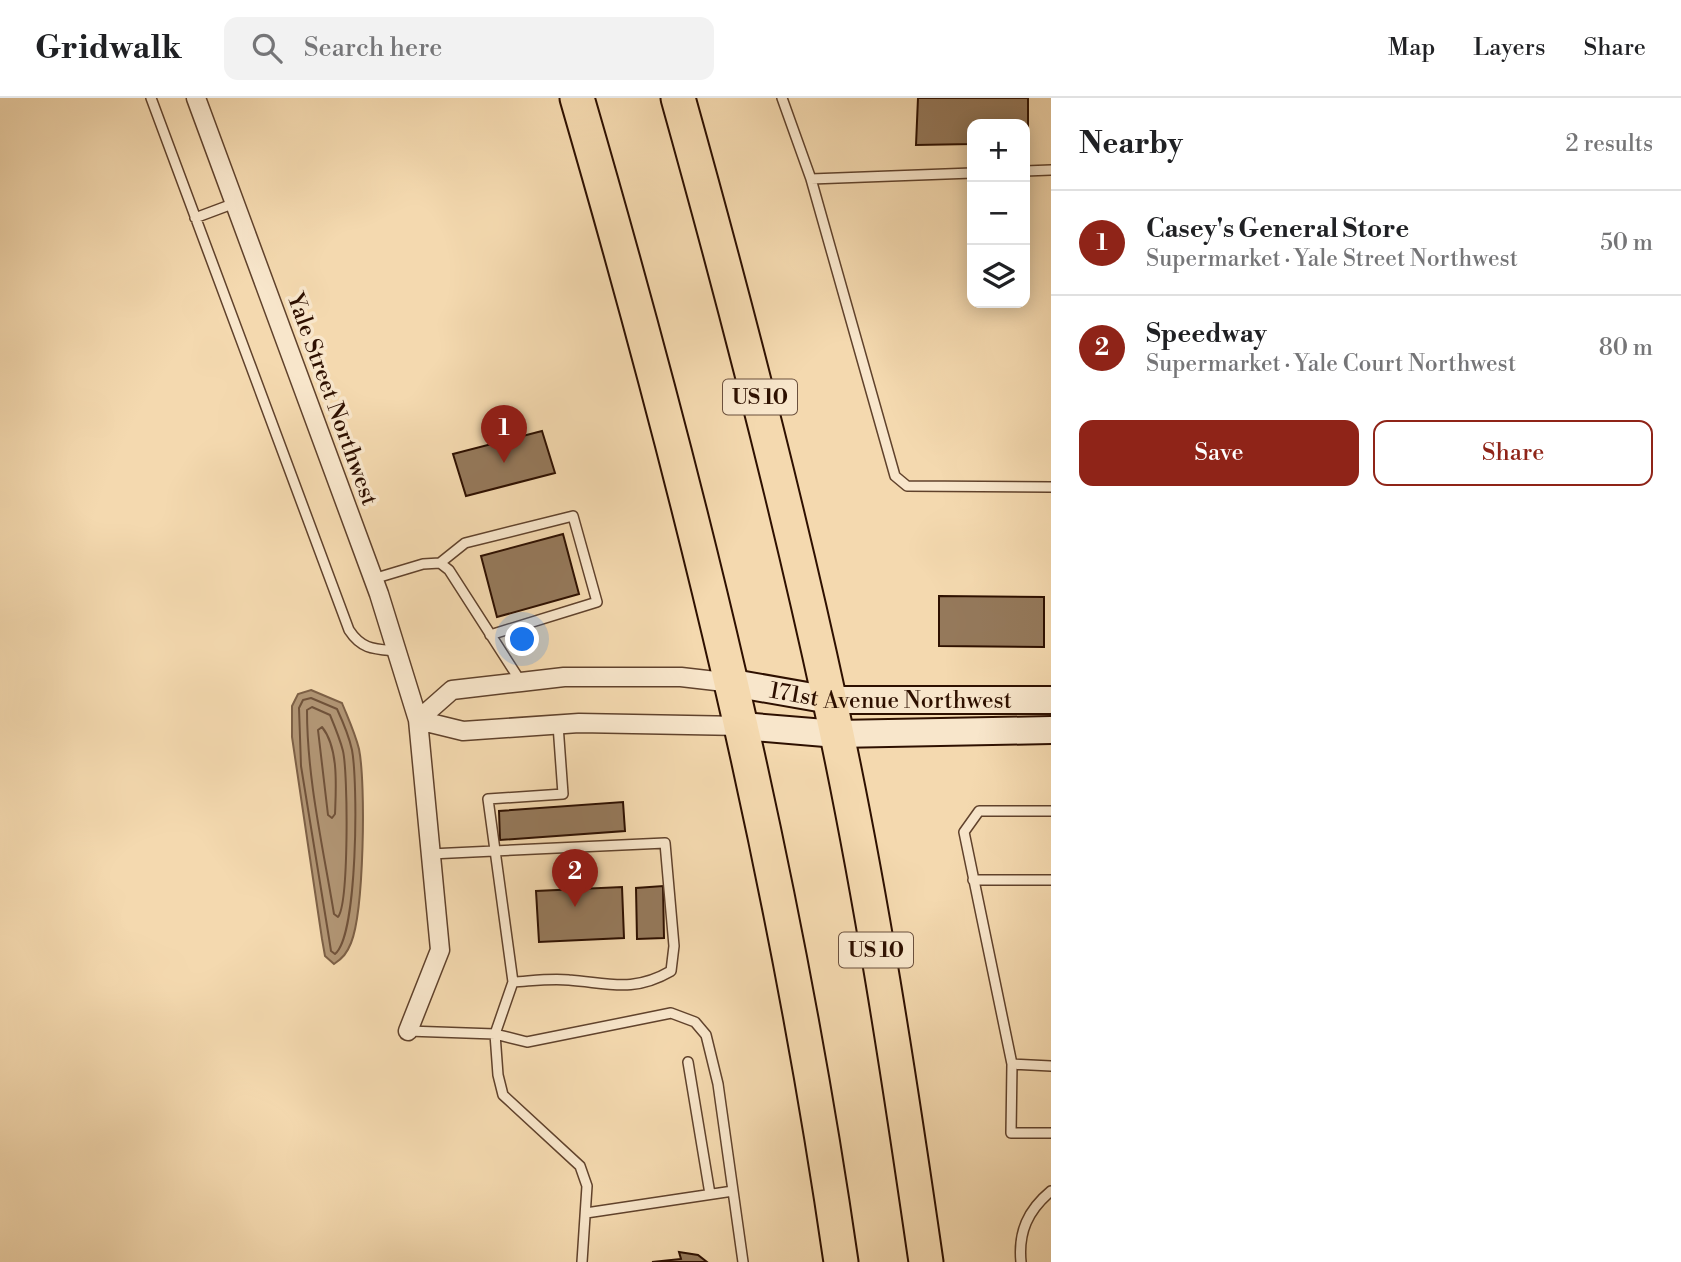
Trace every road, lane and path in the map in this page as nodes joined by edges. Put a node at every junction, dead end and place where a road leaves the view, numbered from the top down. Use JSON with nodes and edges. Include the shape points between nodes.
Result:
{"nodes":[{"id":1,"x":151,"y":98,"type":"edge"},
{"id":2,"x":196,"y":98,"type":"edge"},
{"id":3,"x":577,"y":98,"type":"edge"},
{"id":4,"x":678,"y":98,"type":"edge"},
{"id":5,"x":782,"y":98,"type":"edge"},
{"id":6,"x":1051,"y":170,"type":"edge"},
{"id":7,"x":1030,"y":171,"type":"edge"},
{"id":8,"x":967,"y":173,"type":"edge"},
{"id":9,"x":811,"y":179,"type":"junction"},
{"id":10,"x":235,"y":203,"type":"junction"},
{"id":11,"x":195,"y":218,"type":"junction"},
{"id":12,"x":1051,"y":487,"type":"edge"},
{"id":13,"x":440,"y":563,"type":"junction"},
{"id":14,"x":373,"y":579,"type":"junction"},
{"id":15,"x":490,"y":635,"type":"junction"},
{"id":16,"x":399,"y":651,"type":"junction"},
{"id":17,"x":521,"y":682,"type":"junction"},
{"id":18,"x":733,"y":683,"type":"junction"},
{"id":19,"x":830,"y":700,"type":"junction"},
{"id":20,"x":1051,"y":701,"type":"edge"},
{"id":21,"x":418,"y":720,"type":"junction"},
{"id":22,"x":558,"y":724,"type":"junction"},
{"id":23,"x":741,"y":726,"type":"junction"},
{"id":24,"x":1051,"y":730,"type":"edge"},
{"id":25,"x":836,"y":734,"type":"junction"},
{"id":26,"x":1051,"y":811,"type":"edge"},
{"id":27,"x":497,"y":851,"type":"junction"},
{"id":28,"x":430,"y":854,"type":"junction"},
{"id":29,"x":973,"y":880,"type":"junction"},
{"id":30,"x":1051,"y":880,"type":"edge"},
{"id":31,"x":513,"y":982,"type":"junction"},
{"id":32,"x":408,"y":1031,"type":"joint"},
{"id":33,"x":495,"y":1034,"type":"junction"},
{"id":34,"x":688,"y":1062,"type":"dead end"},
{"id":35,"x":1012,"y":1064,"type":"junction"},
{"id":36,"x":1051,"y":1066,"type":"edge"},
{"id":37,"x":1051,"y":1133,"type":"edge"},
{"id":38,"x":733,"y":1191,"type":"junction"},
{"id":39,"x":1051,"y":1191,"type":"edge"},
{"id":40,"x":710,"y":1194,"type":"junction"},
{"id":41,"x":586,"y":1213,"type":"junction"},
{"id":42,"x":582,"y":1262,"type":"edge"},
{"id":43,"x":743,"y":1262,"type":"edge"},
{"id":44,"x":841,"y":1262,"type":"edge"},
{"id":45,"x":926,"y":1262,"type":"edge"},
{"id":46,"x":1021,"y":1262,"type":"edge"}],
"edges":[{"from":1,"to":11,"type":"lane"},
{"from":2,"to":10,"type":"street","name":"Yale Street Northwest"},
{"from":3,"to":18,"type":"highway","via":[[670,428]]},
{"from":4,"to":19,"type":"highway","number":"US 10","via":[[763,409]]},
{"from":5,"to":9,"type":"lane"},
{"from":6,"to":7,"type":"lane"},
{"from":8,"to":9,"type":"lane"},
{"from":9,"to":12,"type":"lane","via":[[895,476],[907,486]]},
{"from":10,"to":11,"type":"lane"},
{"from":10,"to":14,"type":"street","name":"Yale Street Northwest"},
{"from":11,"to":16,"type":"lane","via":[[349,630],[368,649]]},
{"from":13,"to":14,"type":"lane"},
{"from":13,"to":15,"type":"lane"},
{"from":13,"to":15,"type":"lane","via":[[465,543],[573,516],[597,602]]},
{"from":14,"to":16,"type":"street","name":"Yale Street Northwest"},
{"from":15,"to":17,"type":"lane"},
{"from":16,"to":21,"type":"street","name":"Yale Street Northwest"},
{"from":17,"to":18,"type":"street","via":[[564,677],[681,677]]},
{"from":17,"to":21,"type":"street","via":[[452,690]]},
{"from":18,"to":19,"type":"street","name":"171st Avenue Northwest"},
{"from":18,"to":23,"type":"highway"},
{"from":19,"to":20,"type":"street","name":"171st Avenue Northwest"},
{"from":19,"to":25,"type":"highway","number":"US 10"},
{"from":21,"to":22,"type":"street","via":[[463,731]]},
{"from":21,"to":28,"type":"street","name":"Yale Street Northwest"},
{"from":22,"to":23,"type":"street"},
{"from":22,"to":27,"type":"lane","via":[[563,794],[488,799]]},
{"from":23,"to":25,"type":"street","name":"171st Avenue Northwest"},
{"from":23,"to":44,"type":"highway","via":[[814,1096]]},
{"from":24,"to":25,"type":"street","name":"171st Avenue Northwest"},
{"from":25,"to":45,"type":"highway","number":"US 10"},
{"from":26,"to":29,"type":"lane","via":[[979,811],[964,832]]},
{"from":27,"to":28,"type":"lane"},
{"from":27,"to":31,"type":"lane"},
{"from":27,"to":31,"type":"lane","via":[[665,843],[674,946],[671,971],[654,981],[615,987],[567,979]]},
{"from":28,"to":32,"type":"street","name":"Yale Street Northwest","via":[[440,950]]},
{"from":29,"to":30,"type":"lane"},
{"from":29,"to":35,"type":"lane"},
{"from":31,"to":33,"type":"lane"},
{"from":32,"to":33,"type":"lane"},
{"from":33,"to":38,"type":"lane","via":[[527,1042],[671,1013],[695,1022],[706,1035],[718,1084]]},
{"from":33,"to":41,"type":"lane","via":[[503,1095],[580,1166],[587,1186]]},
{"from":34,"to":40,"type":"lane"},
{"from":35,"to":36,"type":"lane"},
{"from":35,"to":37,"type":"lane","via":[[1011,1133]]},
{"from":38,"to":40,"type":"lane"},
{"from":38,"to":43,"type":"lane"},
{"from":39,"to":46,"type":"lane","via":[[1030,1212],[1024,1226]]},
{"from":40,"to":41,"type":"lane"},
{"from":41,"to":42,"type":"lane"}]}
